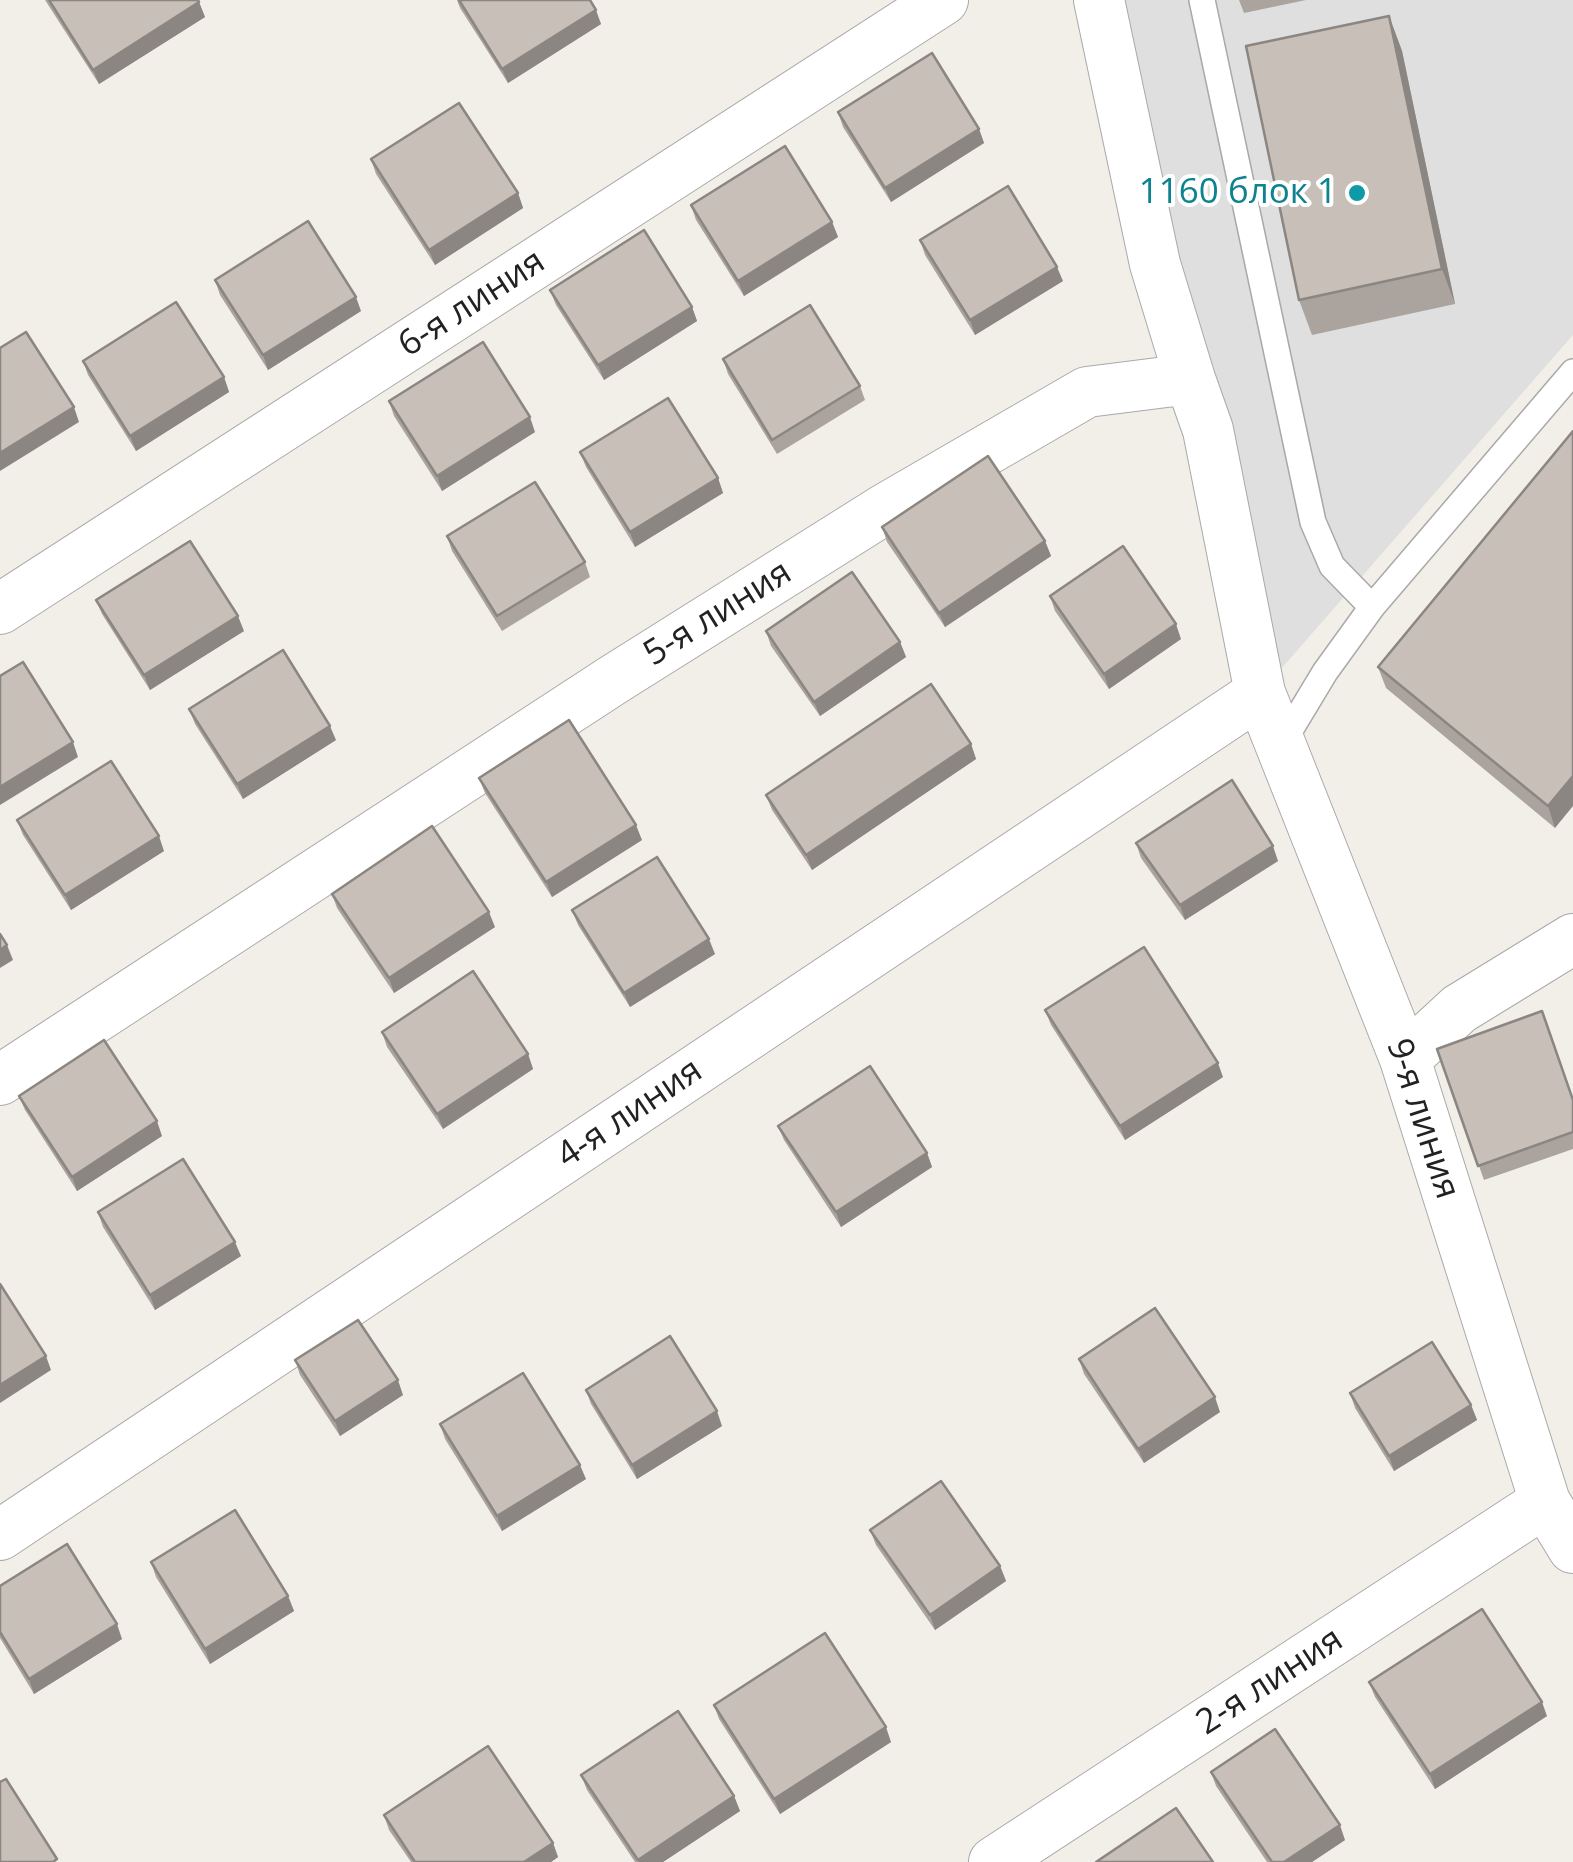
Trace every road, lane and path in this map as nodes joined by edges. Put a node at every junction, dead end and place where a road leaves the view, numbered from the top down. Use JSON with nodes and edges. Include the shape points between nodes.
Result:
{"nodes":[{"id":1,"x":943,"y":0,"type":"edge"},
{"id":2,"x":1098,"y":0,"type":"edge"},
{"id":3,"x":1202,"y":0,"type":"edge"},
{"id":4,"x":1573,"y":372,"type":"edge"},
{"id":5,"x":1190,"y":379,"type":"junction"},
{"id":6,"x":1372,"y":607,"type":"junction"},
{"id":7,"x":0,"y":609,"type":"edge"},
{"id":8,"x":1260,"y":692,"type":"junction"},
{"id":9,"x":1280,"y":745,"type":"junction"},
{"id":10,"x":1573,"y":940,"type":"edge"},
{"id":11,"x":1405,"y":1059,"type":"junction"},
{"id":12,"x":0,"y":1080,"type":"edge"},
{"id":13,"x":1545,"y":1502,"type":"junction"},
{"id":14,"x":0,"y":1535,"type":"edge"},
{"id":15,"x":1573,"y":1548,"type":"edge"},
{"id":16,"x":994,"y":1862,"type":"edge"}],
"edges":[{"from":1,"to":7,"type":"street","name":"6-я линия"},
{"from":2,"to":5,"type":"street","via":[[1156,264]]},
{"from":3,"to":6,"type":"lane","via":[[1313,522],[1332,566]]},
{"from":4,"to":6,"type":"lane"},
{"from":5,"to":8,"type":"street","via":[[1208,430]]},
{"from":5,"to":12,"type":"street","name":"5-я линия","via":[[1087,392],[885,510]]},
{"from":6,"to":9,"type":"lane"},
{"from":8,"to":9,"type":"street","name":"9-я линия"},
{"from":8,"to":14,"type":"street","name":"4-я линия"},
{"from":9,"to":11,"type":"street","name":"9-я линия"},
{"from":10,"to":11,"type":"street","via":[[1460,1009]]},
{"from":11,"to":13,"type":"street","name":"9-я линия"},
{"from":13,"to":15,"type":"street","name":"9-я линия"},
{"from":13,"to":16,"type":"street","name":"2-я линия"}]}
